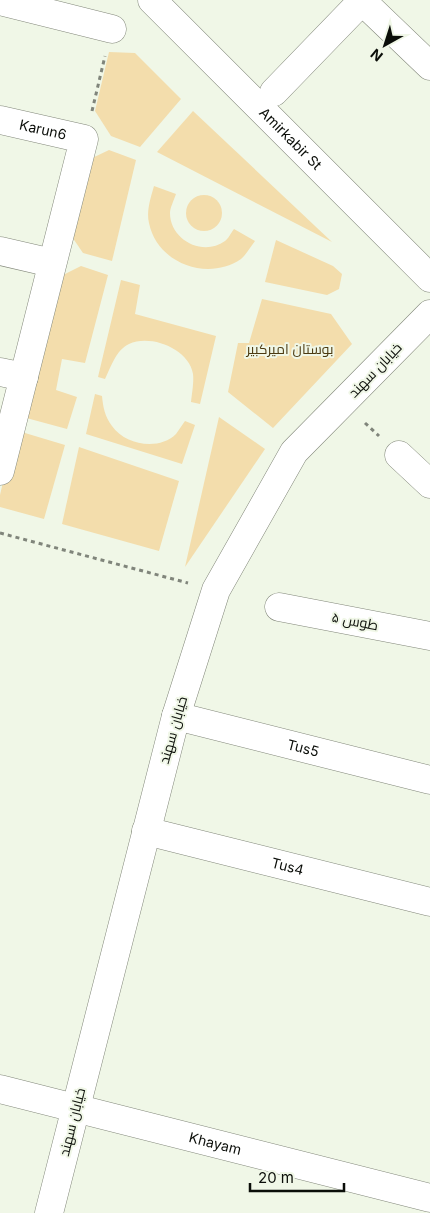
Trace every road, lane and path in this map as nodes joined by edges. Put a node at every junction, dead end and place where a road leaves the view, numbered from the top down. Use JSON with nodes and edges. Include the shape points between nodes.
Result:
{"nodes":[{"id":1,"x":152,"y":0,"type":"edge"},
{"id":2,"x":362,"y":0,"type":"edge"},
{"id":3,"x":0,"y":1,"type":"edge"},
{"id":4,"x":112,"y":29,"type":"joint"},
{"id":5,"x":430,"y":66,"type":"edge"},
{"id":6,"x":274,"y":92,"type":"dead end"},
{"id":7,"x":0,"y":120,"type":"edge"},
{"id":8,"x":84,"y":139,"type":"junction"},
{"id":9,"x":0,"y":251,"type":"edge"},
{"id":10,"x":52,"y":263,"type":"junction"},
{"id":11,"x":430,"y":278,"type":"edge"},
{"id":12,"x":430,"y":314,"type":"edge"},
{"id":13,"x":12,"y":375,"type":"edge"},
{"id":14,"x":343,"y":402,"type":"junction"},
{"id":15,"x":399,"y":455,"type":"joint"},
{"id":16,"x":0,"y":471,"type":"edge"},
{"id":17,"x":430,"y":484,"type":"edge"},
{"id":18,"x":0,"y":533,"type":"edge"},
{"id":19,"x":216,"y":590,"type":"junction"},
{"id":20,"x":279,"y":607,"type":"dead end"},
{"id":21,"x":430,"y":636,"type":"edge"},
{"id":22,"x":176,"y":716,"type":"junction"},
{"id":23,"x":430,"y":780,"type":"edge"},
{"id":24,"x":146,"y":831,"type":"junction"},
{"id":25,"x":430,"y":902,"type":"edge"},
{"id":26,"x":0,"y":1089,"type":"edge"},
{"id":27,"x":76,"y":1108,"type":"junction"},
{"id":28,"x":430,"y":1198,"type":"edge"},
{"id":29,"x":49,"y":1213,"type":"edge"}],
"edges":[{"from":1,"to":11,"type":"street","name":"Amirkabir St"},
{"from":2,"to":5,"type":"street"},
{"from":2,"to":6,"type":"street"},
{"from":3,"to":4,"type":"street"},
{"from":4,"to":8,"type":"path"},
{"from":7,"to":8,"type":"street","name":"Karun6"},
{"from":8,"to":10,"type":"street"},
{"from":9,"to":10,"type":"street"},
{"from":10,"to":13,"type":"street"},
{"from":12,"to":14,"type":"street","name":"خیابان سهند"},
{"from":13,"to":16,"type":"street"},
{"from":14,"to":15,"type":"path"},
{"from":14,"to":19,"type":"street","name":"خیابان سهند","via":[[294,452]]},
{"from":15,"to":17,"type":"street"},
{"from":18,"to":19,"type":"path"},
{"from":19,"to":22,"type":"street","name":"خیابان سهند"},
{"from":20,"to":21,"type":"street","name":"طوس ۵"},
{"from":22,"to":23,"type":"street","name":"Tus5"},
{"from":22,"to":24,"type":"street","name":"خیابان سهند"},
{"from":24,"to":25,"type":"street","name":"Tus4"},
{"from":24,"to":27,"type":"street","name":"خیابان سهند"},
{"from":26,"to":27,"type":"street","name":"Khayam"},
{"from":27,"to":28,"type":"street","name":"Khayam"},
{"from":27,"to":29,"type":"street","name":"خیابان سهند"}]}
